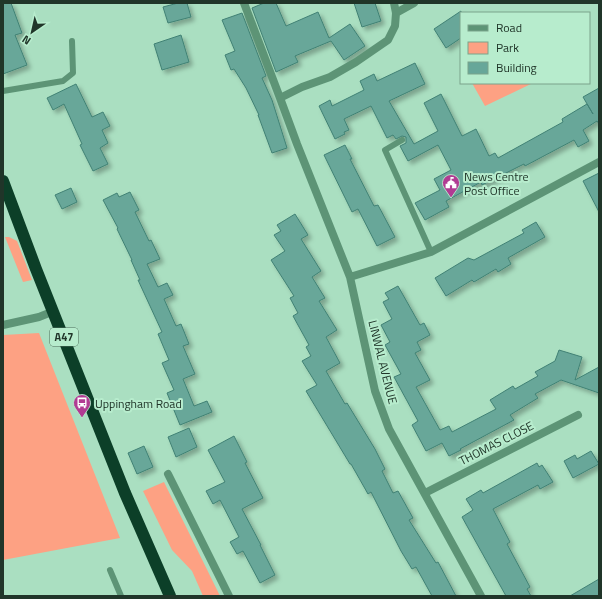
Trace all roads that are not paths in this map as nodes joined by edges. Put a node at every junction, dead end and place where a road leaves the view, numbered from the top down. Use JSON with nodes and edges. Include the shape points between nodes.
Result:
{"nodes":[{"id":1,"x":244,"y":3,"type":"edge"},
{"id":2,"x":394,"y":3,"type":"edge"},
{"id":3,"x":414,"y":3,"type":"edge"},
{"id":4,"x":396,"y":13,"type":"junction"},
{"id":5,"x":72,"y":41,"type":"dead end"},
{"id":6,"x":3,"y":91,"type":"edge"},
{"id":7,"x":280,"y":98,"type":"junction"},
{"id":8,"x":402,"y":140,"type":"dead end"},
{"id":9,"x":599,"y":162,"type":"edge"},
{"id":10,"x":3,"y":181,"type":"edge"},
{"id":11,"x":431,"y":252,"type":"junction"},
{"id":12,"x":350,"y":277,"type":"junction"},
{"id":13,"x":54,"y":311,"type":"junction"},
{"id":14,"x":3,"y":325,"type":"edge"},
{"id":15,"x":578,"y":414,"type":"dead end"},
{"id":16,"x":168,"y":474,"type":"dead end"},
{"id":17,"x":425,"y":493,"type":"junction"},
{"id":18,"x":110,"y":570,"type":"dead end"},
{"id":19,"x":121,"y":596,"type":"edge"},
{"id":20,"x":170,"y":596,"type":"edge"},
{"id":21,"x":229,"y":596,"type":"edge"},
{"id":22,"x":481,"y":596,"type":"edge"}],
"edges":[{"from":1,"to":7,"type":"street","name":"LINWAL AVENUE"},
{"from":2,"to":4,"type":"street"},
{"from":3,"to":4,"type":"street"},
{"from":4,"to":7,"type":"street","via":[[395,26],[388,40],[330,77]]},
{"from":5,"to":6,"type":"lane","via":[[73,73],[64,82]]},
{"from":7,"to":12,"type":"street","name":"LINWAL AVENUE"},
{"from":8,"to":11,"type":"lane","via":[[386,150]]},
{"from":9,"to":11,"type":"street"},
{"from":10,"to":13,"type":"highway","number":"A47"},
{"from":11,"to":12,"type":"street"},
{"from":12,"to":17,"type":"street","name":"LINWAL AVENUE","via":[[375,391],[389,429]]},
{"from":13,"to":14,"type":"street"},
{"from":13,"to":20,"type":"highway","number":"A47","via":[[125,493]]},
{"from":15,"to":17,"type":"street","name":"THOMAS CLOSE"},
{"from":16,"to":21,"type":"street"},
{"from":17,"to":22,"type":"street","name":"LINWAL AVENUE"},
{"from":18,"to":19,"type":"lane"}]}
